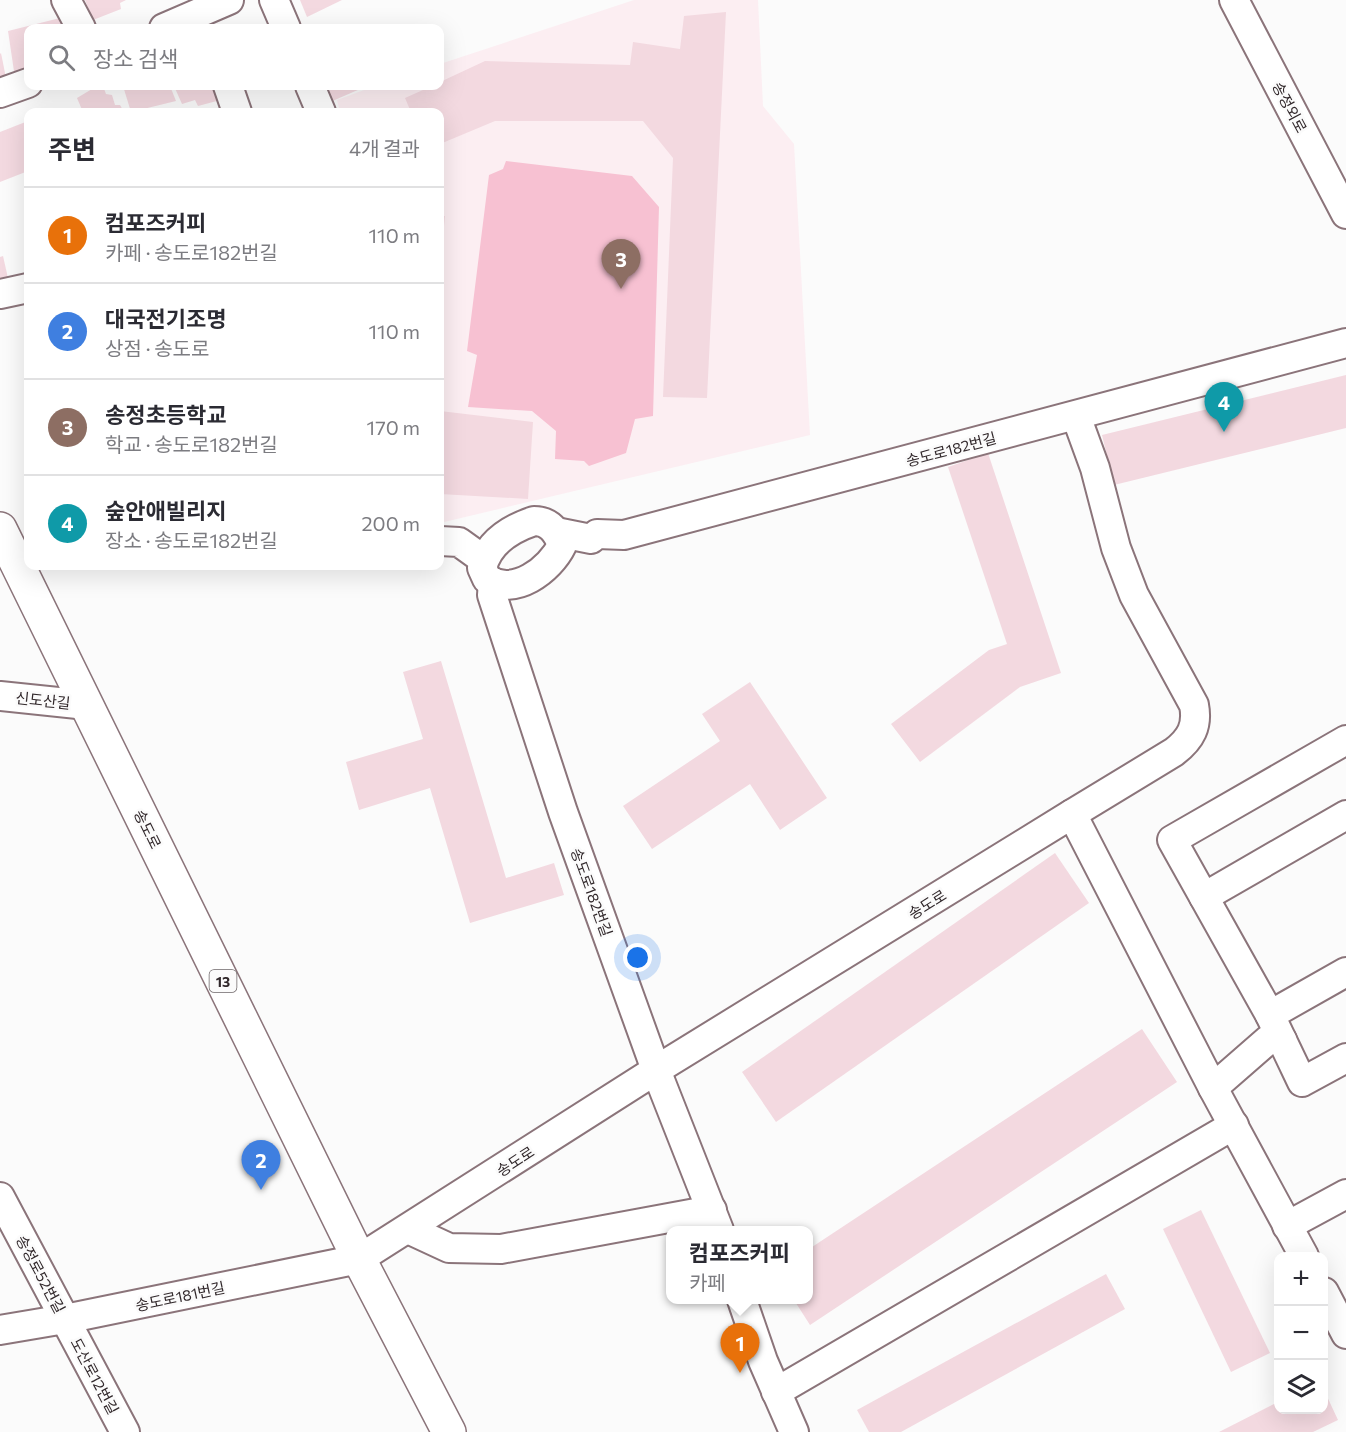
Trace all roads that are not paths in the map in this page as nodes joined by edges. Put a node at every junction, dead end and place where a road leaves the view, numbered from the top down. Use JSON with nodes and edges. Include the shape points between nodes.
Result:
{"nodes":[{"id":1,"x":66,"y":0,"type":"edge"},
{"id":2,"x":229,"y":0,"type":"edge"},
{"id":3,"x":274,"y":0,"type":"edge"},
{"id":4,"x":1234,"y":0,"type":"edge"},
{"id":5,"x":205,"y":20,"type":"edge"},
{"id":6,"x":79,"y":24,"type":"edge"},
{"id":7,"x":184,"y":24,"type":"edge"},
{"id":8,"x":284,"y":24,"type":"edge"},
{"id":9,"x":24,"y":84,"type":"edge"},
{"id":10,"x":229,"y":90,"type":"edge"},
{"id":11,"x":312,"y":90,"type":"edge"},
{"id":12,"x":0,"y":93,"type":"edge"},
{"id":13,"x":236,"y":108,"type":"edge"},
{"id":14,"x":319,"y":108,"type":"edge"},
{"id":15,"x":1346,"y":214,"type":"edge"},
{"id":16,"x":24,"y":289,"type":"edge"},
{"id":17,"x":0,"y":294,"type":"edge"},
{"id":18,"x":1346,"y":343,"type":"edge"},
{"id":19,"x":1076,"y":416,"type":"junction"},
{"id":20,"x":0,"y":529,"type":"edge"},
{"id":21,"x":556,"y":532,"type":"junction"},
{"id":22,"x":444,"y":541,"type":"edge"},
{"id":23,"x":488,"y":571,"type":"junction"},
{"id":24,"x":0,"y":696,"type":"edge"},
{"id":25,"x":87,"y":705,"type":"junction"},
{"id":26,"x":1346,"y":740,"type":"edge"},
{"id":27,"x":1072,"y":814,"type":"junction"},
{"id":28,"x":1346,"y":815,"type":"edge"},
{"id":29,"x":1204,"y":897,"type":"junction"},
{"id":30,"x":1346,"y":972,"type":"edge"},
{"id":31,"x":1276,"y":1028,"type":"junction"},
{"id":32,"x":1346,"y":1058,"type":"edge"},
{"id":33,"x":656,"y":1070,"type":"junction"},
{"id":34,"x":1213,"y":1088,"type":"junction"},
{"id":35,"x":1234,"y":1125,"type":"junction"},
{"id":36,"x":1346,"y":1194,"type":"edge"},
{"id":37,"x":0,"y":1197,"type":"edge"},
{"id":38,"x":715,"y":1220,"type":"edge"},
{"id":39,"x":672,"y":1226,"type":"edge"},
{"id":40,"x":1287,"y":1226,"type":"junction"},
{"id":41,"x":666,"y":1227,"type":"edge"},
{"id":42,"x":408,"y":1229,"type":"junction"},
{"id":43,"x":1301,"y":1252,"type":"edge"},
{"id":44,"x":359,"y":1259,"type":"junction"},
{"id":45,"x":1328,"y":1301,"type":"edge"},
{"id":46,"x":744,"y":1304,"type":"edge"},
{"id":47,"x":65,"y":1319,"type":"junction"},
{"id":48,"x":0,"y":1330,"type":"edge"},
{"id":49,"x":1346,"y":1334,"type":"edge"},
{"id":50,"x":776,"y":1392,"type":"junction"},
{"id":51,"x":125,"y":1432,"type":"edge"},
{"id":52,"x":449,"y":1432,"type":"edge"},
{"id":53,"x":794,"y":1432,"type":"edge"}],
"edges":[{"from":1,"to":6,"type":"street"},
{"from":2,"to":5,"type":"street"},
{"from":3,"to":8,"type":"street"},
{"from":4,"to":15,"type":"street","name":"송정외로"},
{"from":5,"to":7,"type":"street"},
{"from":9,"to":12,"type":"street"},
{"from":10,"to":13,"type":"street"},
{"from":11,"to":14,"type":"street"},
{"from":16,"to":17,"type":"street"},
{"from":18,"to":19,"type":"street","name":"송도로182번길"},
{"from":19,"to":21,"type":"street","name":"송도로182번길","via":[[624,535],[597,534],[591,539]]},
{"from":19,"to":27,"type":"street","name":"송도로","via":[[1134,595],[1194,705],[1196,718],[1186,742],[1174,752]]},
{"from":20,"to":25,"type":"main road","name":"송도로","number":"13"},
{"from":21,"to":23,"type":"street","via":[[542,521],[520,525],[488,550]]},
{"from":21,"to":23,"type":"street","via":[[562,545],[549,564],[533,577],[503,586]]},
{"from":22,"to":23,"type":"street","via":[[459,542]]},
{"from":23,"to":33,"type":"street","name":"송도로182번길","via":[[492,595],[563,812]]},
{"from":24,"to":25,"type":"street","name":"신도산길"},
{"from":25,"to":44,"type":"main road","name":"송도로","number":"13"},
{"from":26,"to":29,"type":"street","via":[[1172,840]]},
{"from":27,"to":33,"type":"street","name":"송도로"},
{"from":27,"to":34,"type":"street"},
{"from":28,"to":29,"type":"street"},
{"from":29,"to":31,"type":"street"},
{"from":30,"to":31,"type":"street"},
{"from":31,"to":32,"type":"street","via":[[1302,1082]]},
{"from":31,"to":34,"type":"street","via":[[1268,1040]]},
{"from":33,"to":38,"type":"street","name":"송도로182번길"},
{"from":33,"to":42,"type":"street","name":"송도로"},
{"from":34,"to":35,"type":"street"},
{"from":35,"to":40,"type":"street"},
{"from":35,"to":50,"type":"street"},
{"from":36,"to":40,"type":"street"},
{"from":37,"to":47,"type":"street","name":"송정로52번길"},
{"from":38,"to":39,"type":"street"},
{"from":40,"to":43,"type":"street"},
{"from":41,"to":42,"type":"street","via":[[501,1250],[449,1248]]},
{"from":42,"to":44,"type":"street","name":"송도로"},
{"from":44,"to":47,"type":"street","name":"송도로181번길"},
{"from":44,"to":52,"type":"main road","name":"송도로","number":"13"},
{"from":45,"to":49,"type":"street"},
{"from":46,"to":50,"type":"street"},
{"from":47,"to":48,"type":"street","name":"송도로181번길"},
{"from":47,"to":51,"type":"street","name":"도산로12번길"},
{"from":50,"to":53,"type":"street"}]}
